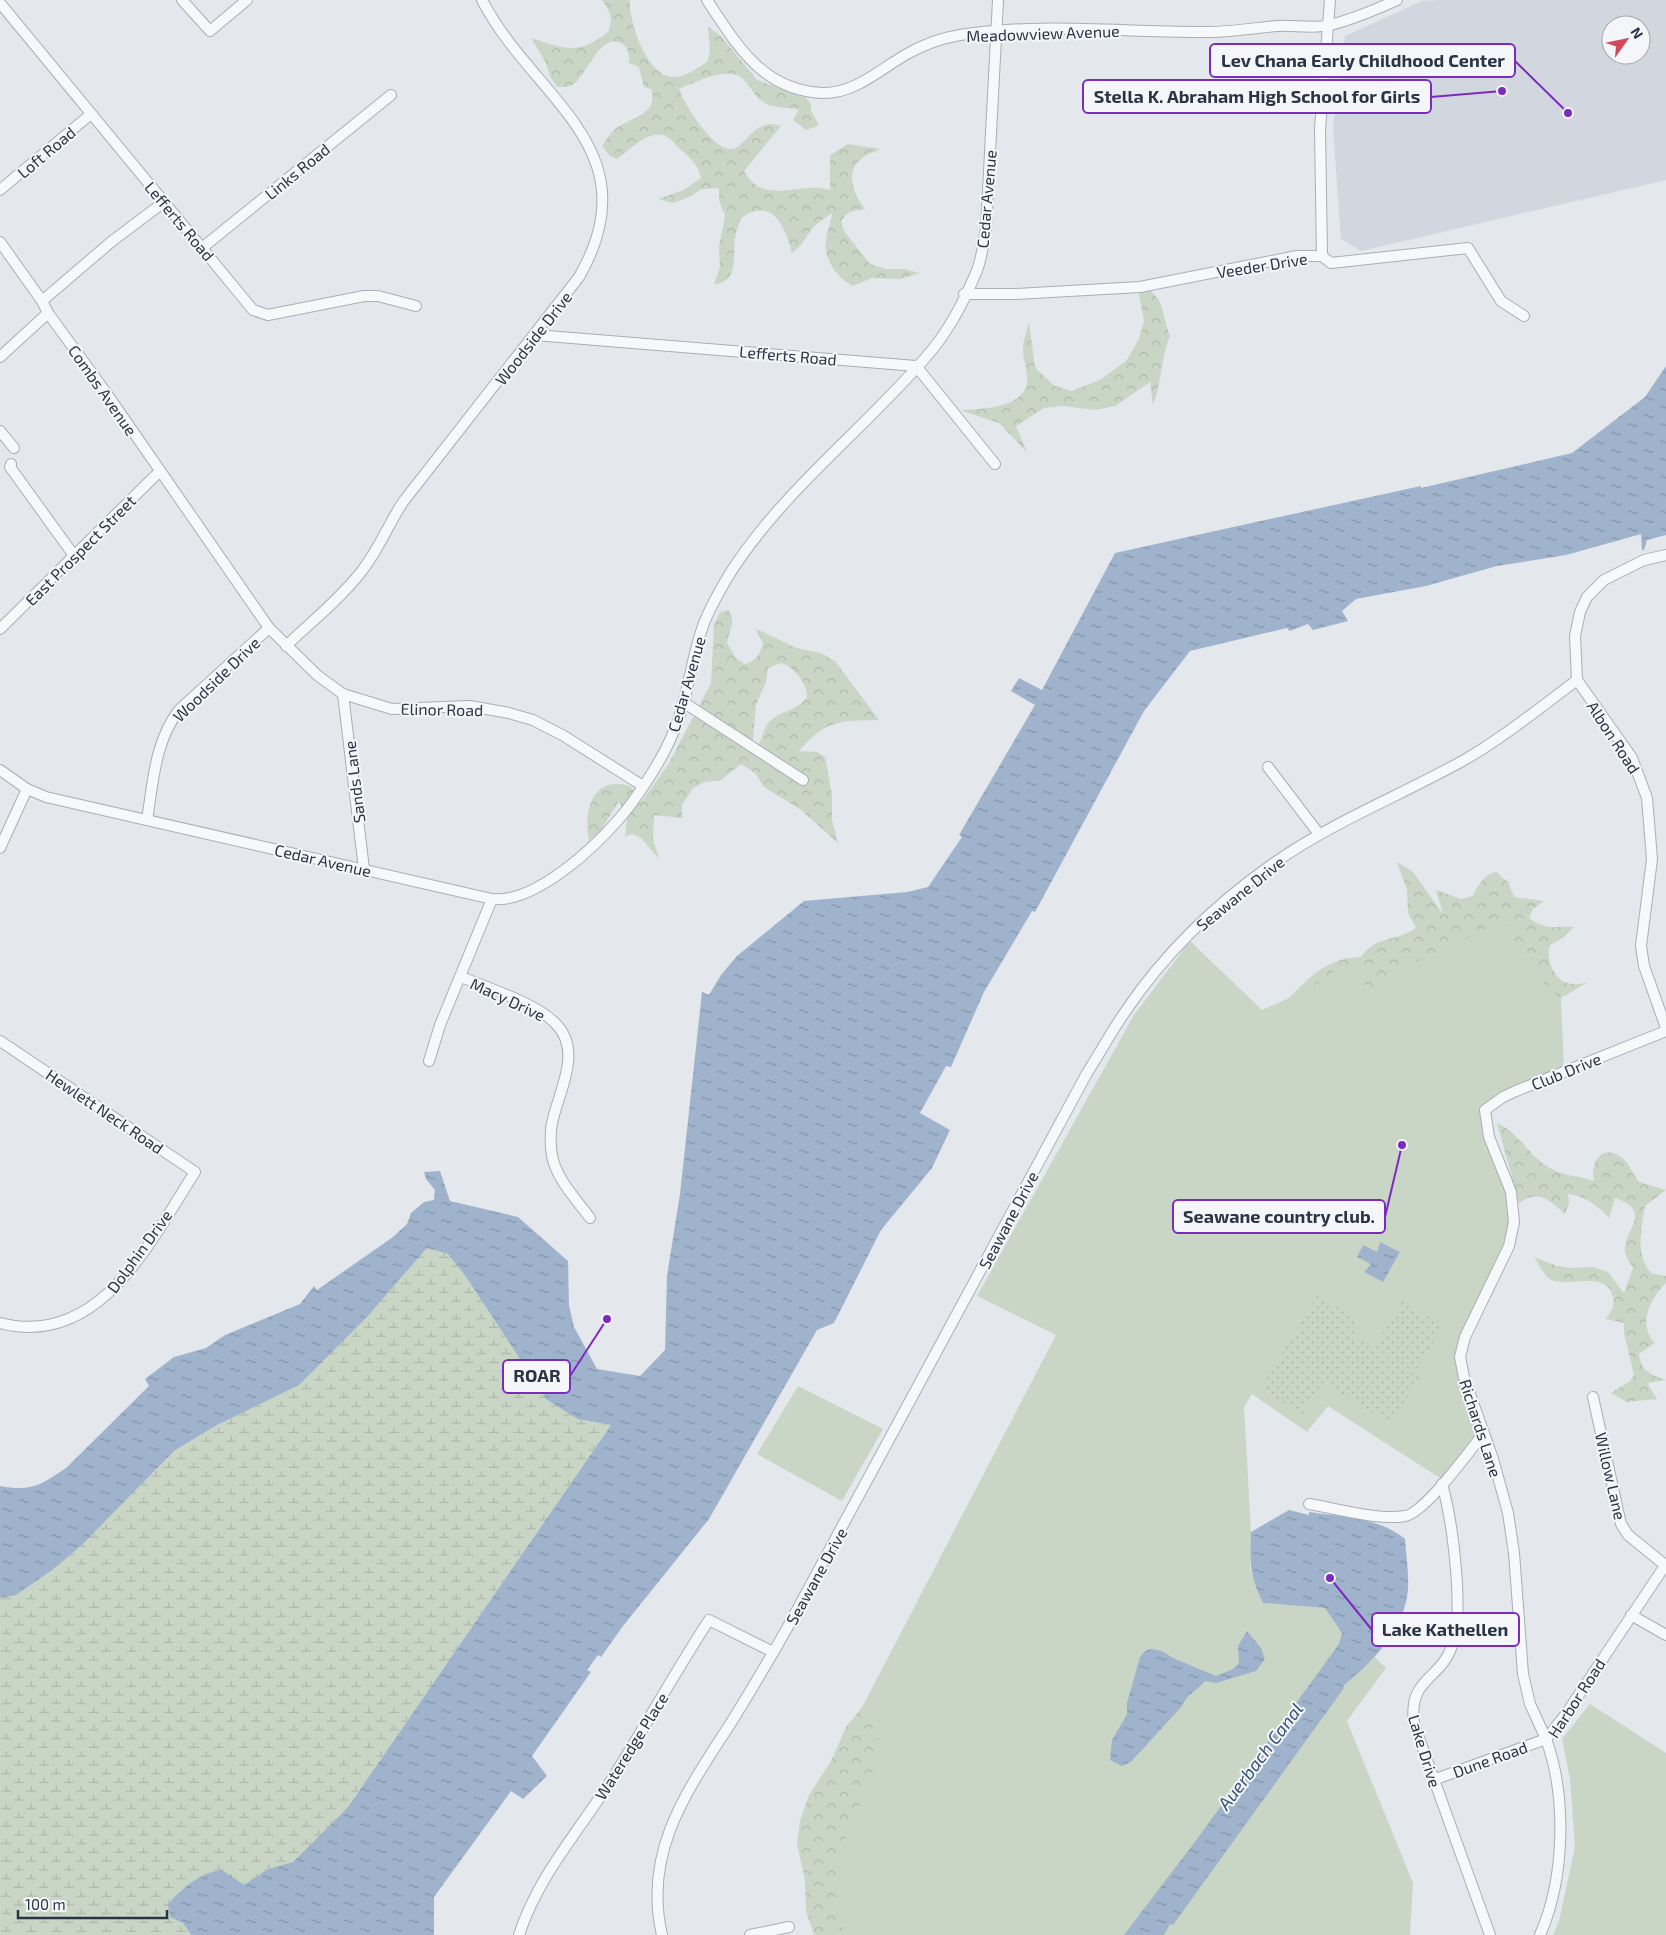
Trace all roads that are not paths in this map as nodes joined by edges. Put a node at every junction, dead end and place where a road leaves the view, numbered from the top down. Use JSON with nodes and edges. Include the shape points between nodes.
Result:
{"nodes":[{"id":1,"x":182,"y":0,"type":"edge"},
{"id":2,"x":247,"y":0,"type":"edge"},
{"id":3,"x":482,"y":0,"type":"edge"},
{"id":4,"x":707,"y":0,"type":"edge"},
{"id":5,"x":998,"y":0,"type":"edge"},
{"id":6,"x":1330,"y":0,"type":"edge"},
{"id":7,"x":1397,"y":0,"type":"edge"},
{"id":8,"x":0,"y":4,"type":"edge"},
{"id":9,"x":1327,"y":26,"type":"junction"},
{"id":10,"x":996,"y":32,"type":"junction"},
{"id":11,"x":391,"y":95,"type":"dead end"},
{"id":12,"x":91,"y":114,"type":"junction"},
{"id":13,"x":0,"y":190,"type":"edge"},
{"id":14,"x":164,"y":202,"type":"junction"},
{"id":15,"x":0,"y":242,"type":"edge"},
{"id":16,"x":202,"y":248,"type":"junction"},
{"id":17,"x":1322,"y":256,"type":"junction"},
{"id":18,"x":964,"y":294,"type":"junction"},
{"id":19,"x":42,"y":301,"type":"junction"},
{"id":20,"x":416,"y":306,"type":"dead end"},
{"id":21,"x":48,"y":313,"type":"junction"},
{"id":22,"x":1524,"y":316,"type":"dead end"},
{"id":23,"x":535,"y":335,"type":"junction"},
{"id":24,"x":0,"y":357,"type":"edge"},
{"id":25,"x":916,"y":366,"type":"junction"},
{"id":26,"x":0,"y":431,"type":"edge"},
{"id":27,"x":14,"y":448,"type":"dead end"},
{"id":28,"x":11,"y":464,"type":"dead end"},
{"id":29,"x":995,"y":464,"type":"dead end"},
{"id":30,"x":160,"y":471,"type":"junction"},
{"id":31,"x":207,"y":538,"type":"joint"},
{"id":32,"x":1666,"y":555,"type":"edge"},
{"id":33,"x":75,"y":556,"type":"junction"},
{"id":34,"x":269,"y":628,"type":"junction"},
{"id":35,"x":0,"y":629,"type":"edge"},
{"id":36,"x":286,"y":646,"type":"junction"},
{"id":37,"x":1577,"y":680,"type":"junction"},
{"id":38,"x":343,"y":694,"type":"junction"},
{"id":39,"x":683,"y":702,"type":"junction"},
{"id":40,"x":1268,"y":767,"type":"dead end"},
{"id":41,"x":0,"y":770,"type":"edge"},
{"id":42,"x":803,"y":780,"type":"dead end"},
{"id":43,"x":643,"y":786,"type":"junction"},
{"id":44,"x":27,"y":789,"type":"junction"},
{"id":45,"x":146,"y":820,"type":"junction"},
{"id":46,"x":1319,"y":834,"type":"junction"},
{"id":47,"x":0,"y":848,"type":"edge"},
{"id":48,"x":364,"y":869,"type":"junction"},
{"id":49,"x":492,"y":899,"type":"junction"},
{"id":50,"x":462,"y":977,"type":"junction"},
{"id":51,"x":1666,"y":1030,"type":"edge"},
{"id":52,"x":0,"y":1041,"type":"edge"},
{"id":53,"x":429,"y":1060,"type":"dead end"},
{"id":54,"x":1486,"y":1127,"type":"joint"},
{"id":55,"x":186,"y":1186,"type":"joint"},
{"id":56,"x":590,"y":1218,"type":"dead end"},
{"id":57,"x":0,"y":1323,"type":"edge"},
{"id":58,"x":1593,"y":1398,"type":"dead end"},
{"id":59,"x":1484,"y":1433,"type":"junction"},
{"id":60,"x":1442,"y":1484,"type":"junction"},
{"id":61,"x":1308,"y":1504,"type":"dead end"},
{"id":62,"x":1666,"y":1565,"type":"edge"},
{"id":63,"x":1631,"y":1614,"type":"junction"},
{"id":64,"x":1666,"y":1634,"type":"edge"},
{"id":65,"x":773,"y":1652,"type":"junction"},
{"id":66,"x":1546,"y":1739,"type":"junction"},
{"id":67,"x":1433,"y":1780,"type":"junction"},
{"id":68,"x":788,"y":1927,"type":"dead end"},
{"id":69,"x":519,"y":1935,"type":"edge"},
{"id":70,"x":662,"y":1935,"type":"edge"},
{"id":71,"x":750,"y":1935,"type":"edge"},
{"id":72,"x":1490,"y":1935,"type":"edge"},
{"id":73,"x":1540,"y":1935,"type":"edge"}],
"edges":[{"from":1,"to":2,"type":"street","via":[[210,31]]},
{"from":3,"to":23,"type":"street","name":"Woodside Drive","via":[[514,49],[570,114],[585,137],[600,180],[602,221],[594,251],[580,277]]},
{"from":4,"to":10,"type":"street","name":"Meadowview Avenue","via":[[751,61],[768,76],[793,88],[822,93],[859,84],[928,43],[960,35]]},
{"from":5,"to":10,"type":"street","name":"Cedar Avenue"},
{"from":6,"to":9,"type":"street"},
{"from":7,"to":9,"type":"street","name":"Meadowview Avenue","via":[[1364,15]]},
{"from":8,"to":12,"type":"street","name":"Lefferts Road"},
{"from":9,"to":10,"type":"street","name":"Meadowview Avenue","via":[[1296,25],[1211,32],[1112,29]]},
{"from":9,"to":17,"type":"street","via":[[1320,129]]},
{"from":10,"to":18,"type":"street","name":"Cedar Avenue","via":[[986,228],[979,265]]},
{"from":11,"to":16,"type":"street","name":"Links Road"},
{"from":12,"to":13,"type":"street","name":"Loft Road"},
{"from":12,"to":14,"type":"street","name":"Lefferts Road"},
{"from":14,"to":16,"type":"street","name":"Lefferts Road"},
{"from":14,"to":19,"type":"street"},
{"from":15,"to":19,"type":"street","name":"Combs Avenue"},
{"from":16,"to":20,"type":"street","name":"Lefferts Road","via":[[253,310],[261,314],[364,296],[378,296]]},
{"from":17,"to":18,"type":"street","name":"Veeder Drive","via":[[1297,256],[1140,287]]},
{"from":17,"to":22,"type":"street","name":"Veeder Drive","via":[[1331,263],[1468,248],[1501,301]]},
{"from":18,"to":25,"type":"street","name":"Cedar Avenue","via":[[949,325]]},
{"from":19,"to":21,"type":"street","name":"Combs Avenue"},
{"from":21,"to":24,"type":"street"},
{"from":21,"to":30,"type":"street","name":"Combs Avenue"},
{"from":23,"to":25,"type":"street","name":"Lefferts Road"},
{"from":23,"to":36,"type":"street","name":"Woodside Drive","via":[[403,502],[360,573]]},
{"from":25,"to":29,"type":"street"},
{"from":25,"to":39,"type":"street","name":"Cedar Avenue","via":[[779,511],[730,573],[702,629]]},
{"from":26,"to":27,"type":"street"},
{"from":28,"to":33,"type":"street","via":[[10,467]]},
{"from":30,"to":31,"type":"street","name":"Combs Avenue"},
{"from":30,"to":33,"type":"street","name":"East Prospect Street"},
{"from":31,"to":34,"type":"street","name":"Elinor Road"},
{"from":32,"to":37,"type":"street","via":[[1622,569],[1587,596],[1575,636]]},
{"from":33,"to":35,"type":"street","name":"East Prospect Street"},
{"from":34,"to":36,"type":"street","name":"Elinor Road"},
{"from":34,"to":45,"type":"street","name":"Woodside Drive","via":[[170,721],[160,747]]},
{"from":36,"to":38,"type":"street","name":"Elinor Road"},
{"from":37,"to":46,"type":"street","name":"Seawane Drive","via":[[1468,757]]},
{"from":37,"to":51,"type":"street","name":"Albon Road","via":[[1632,758],[1647,798],[1652,859],[1641,946],[1644,966]]},
{"from":38,"to":43,"type":"street","name":"Elinor Road","via":[[392,709],[470,706],[533,720]]},
{"from":38,"to":48,"type":"street","name":"Sands Lane"},
{"from":39,"to":42,"type":"street"},
{"from":39,"to":43,"type":"street","name":"Cedar Avenue","via":[[674,733]]},
{"from":40,"to":46,"type":"street"},
{"from":41,"to":44,"type":"street","name":"Cedar Avenue"},
{"from":43,"to":49,"type":"street","name":"Cedar Avenue","via":[[608,830],[565,870],[527,892],[510,898]]},
{"from":44,"to":45,"type":"street","name":"Cedar Avenue","via":[[46,797]]},
{"from":44,"to":47,"type":"street"},
{"from":45,"to":48,"type":"street","name":"Cedar Avenue"},
{"from":46,"to":65,"type":"street","name":"Seawane Drive","via":[[1272,864],[1208,916],[1168,957],[1125,1012],[1087,1073]]},
{"from":48,"to":49,"type":"street","name":"Cedar Avenue"},
{"from":49,"to":50,"type":"street","name":"Macy Drive"},
{"from":50,"to":53,"type":"street","name":"Macy Drive","via":[[440,1025]]},
{"from":50,"to":56,"type":"street","name":"Macy Drive","via":[[539,1010],[562,1032],[569,1063],[552,1121],[551,1146],[555,1167],[562,1180]]},
{"from":51,"to":54,"type":"street","name":"Club Drive","via":[[1503,1097],[1485,1110]]},
{"from":52,"to":55,"type":"street","name":"Hewlett Neck Road","via":[[195,1172]]},
{"from":54,"to":59,"type":"street","name":"Richards Lane","via":[[1511,1192],[1515,1213],[1509,1246],[1465,1336],[1460,1357]]},
{"from":55,"to":57,"type":"street","name":"Dolphin Drive","via":[[132,1266],[98,1304],[82,1313],[41,1326]]},
{"from":58,"to":62,"type":"street","name":"Willow Lane","via":[[1621,1524],[1628,1535]]},
{"from":59,"to":60,"type":"street"},
{"from":59,"to":66,"type":"street","name":"Richards Lane","via":[[1508,1514],[1523,1674],[1530,1704]]},
{"from":60,"to":61,"type":"street","via":[[1422,1506],[1405,1516]]},
{"from":60,"to":67,"type":"street","name":"Lake Drive","via":[[1454,1555],[1457,1612],[1454,1635],[1452,1648],[1421,1686],[1412,1706],[1414,1724]]},
{"from":62,"to":63,"type":"street","name":"Harbor Road"},
{"from":63,"to":64,"type":"street"},
{"from":63,"to":66,"type":"street","name":"Harbor Road"},
{"from":65,"to":69,"type":"street","name":"Wateredge Place","via":[[708,1620],[611,1780],[544,1876]]},
{"from":65,"to":70,"type":"street","name":"Seawane Drive","via":[[686,1792],[666,1837],[658,1878],[658,1914]]},
{"from":66,"to":67,"type":"street","name":"Dune Road"},
{"from":66,"to":73,"type":"street","name":"Harbor Road","via":[[1552,1754],[1561,1831],[1550,1909]]},
{"from":67,"to":72,"type":"street","name":"Lake Drive"},
{"from":68,"to":71,"type":"street"}]}
